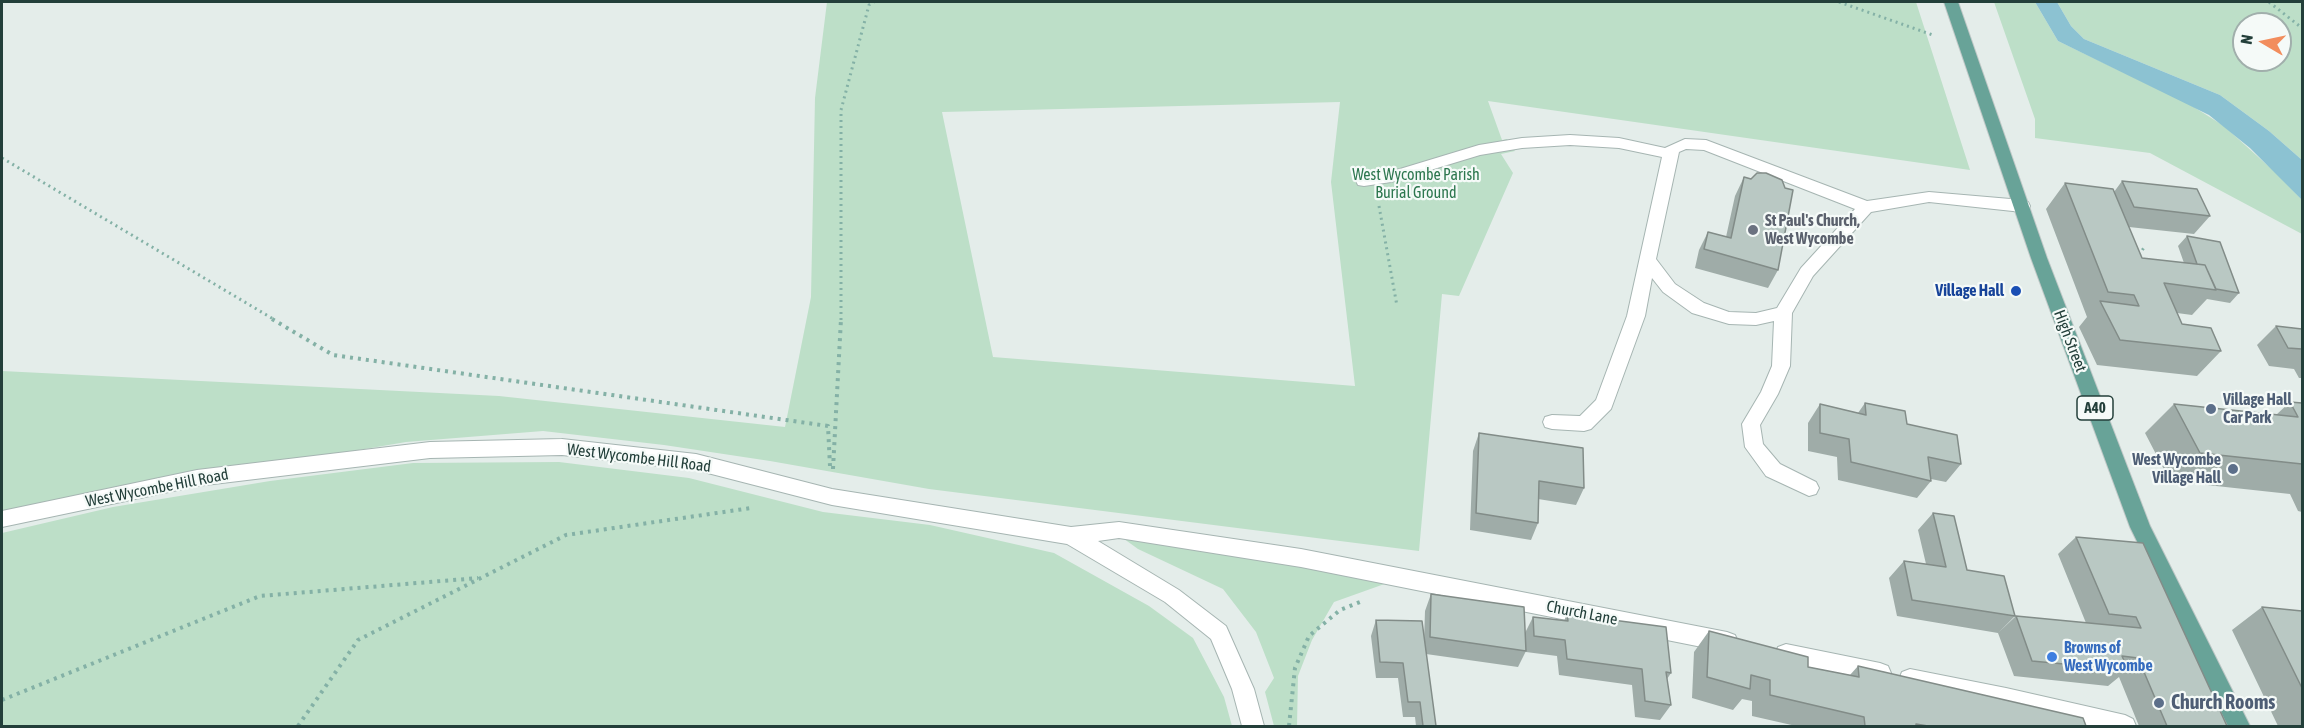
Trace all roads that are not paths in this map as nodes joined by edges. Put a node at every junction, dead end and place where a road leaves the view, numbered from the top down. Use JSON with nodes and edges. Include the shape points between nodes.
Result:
{"nodes":[{"id":1,"x":1951,"y":2,"type":"edge"},
{"id":2,"x":1671,"y":154,"type":"junction"},
{"id":3,"x":1369,"y":181,"type":"road end"},
{"id":4,"x":2022,"y":206,"type":"junction"},
{"id":5,"x":1866,"y":207,"type":"junction"},
{"id":6,"x":1647,"y":260,"type":"junction"},
{"id":7,"x":1784,"y":314,"type":"junction"},
{"id":8,"x":1552,"y":422,"type":"dead end"},
{"id":9,"x":1809,"y":488,"type":"dead end"},
{"id":10,"x":2,"y":519,"type":"edge"},
{"id":11,"x":1071,"y":536,"type":"junction"},
{"id":12,"x":1742,"y":645,"type":"edge"},
{"id":13,"x":1765,"y":650,"type":"edge"},
{"id":14,"x":1253,"y":726,"type":"edge"},
{"id":15,"x":2125,"y":726,"type":"edge"},
{"id":16,"x":2239,"y":726,"type":"edge"}],
"edges":[{"from":1,"to":4,"type":"main road","name":"High Street","number":"A40"},
{"from":2,"to":3,"type":"street","via":[[1619,143],[1522,143],[1479,150]]},
{"from":2,"to":5,"type":"street","via":[[1672,149],[1685,144],[1706,145]]},
{"from":2,"to":6,"type":"street"},
{"from":4,"to":5,"type":"street","via":[[1929,197]]},
{"from":4,"to":16,"type":"main road","name":"High Street","number":"A40","via":[[2140,527]]},
{"from":5,"to":7,"type":"street","via":[[1807,272]]},
{"from":6,"to":7,"type":"street","via":[[1669,288],[1698,308],[1729,318]]},
{"from":6,"to":8,"type":"street","via":[[1636,316],[1604,404],[1584,424]]},
{"from":7,"to":9,"type":"street","via":[[1781,366],[1751,424],[1754,447],[1773,470]]},
{"from":10,"to":11,"type":"street","name":"West Wycombe Hill Road","via":[[197,478],[441,450],[562,447],[696,462],[832,496]]},
{"from":11,"to":12,"type":"street","name":"Church Lane","via":[[1119,530],[1300,558]]},
{"from":11,"to":14,"type":"street","name":"West Wycombe Hill Road","via":[[1172,596],[1220,633]]},
{"from":13,"to":15,"type":"street"}]}
